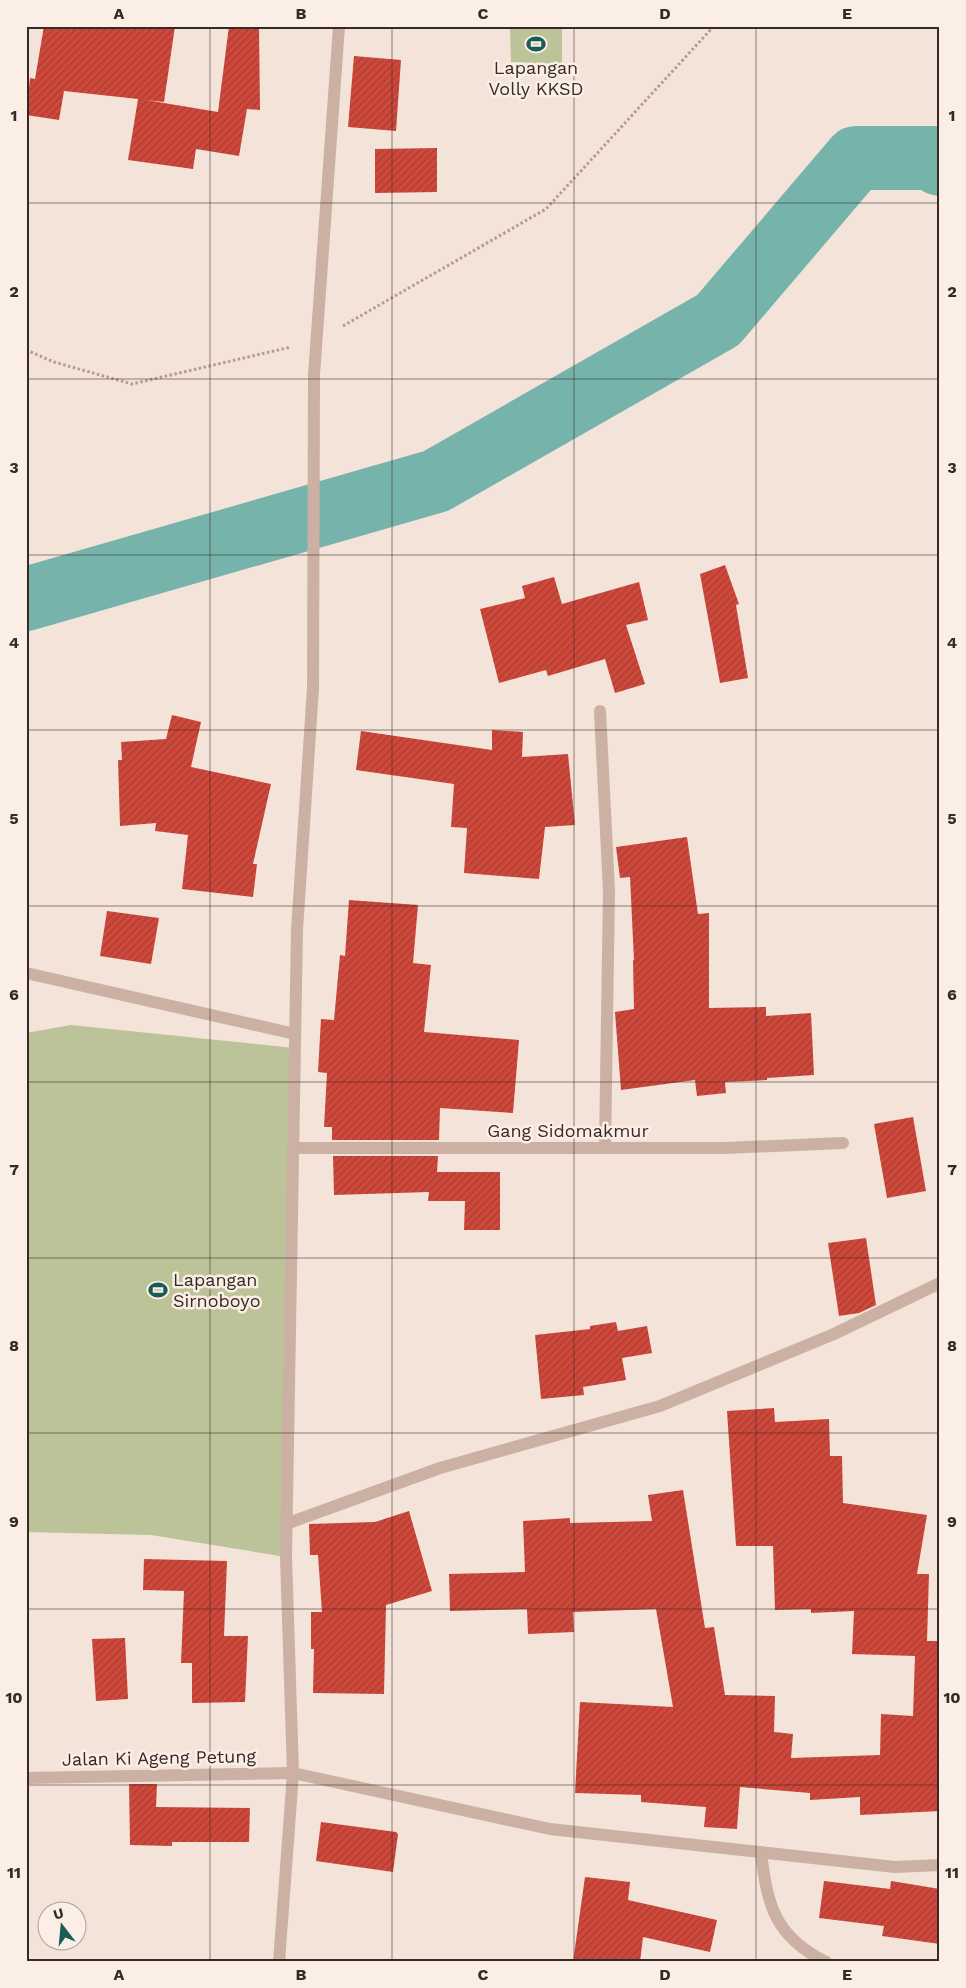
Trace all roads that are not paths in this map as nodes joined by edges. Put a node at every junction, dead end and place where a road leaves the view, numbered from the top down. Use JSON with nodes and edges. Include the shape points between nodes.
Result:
{"nodes":[{"id":1,"x":339,"y":26,"type":"edge"},
{"id":2,"x":600,"y":711,"type":"dead end"},
{"id":3,"x":26,"y":973,"type":"edge"},
{"id":4,"x":295,"y":1034,"type":"junction"},
{"id":5,"x":843,"y":1143,"type":"dead end"},
{"id":6,"x":293,"y":1148,"type":"junction"},
{"id":7,"x":605,"y":1148,"type":"junction"},
{"id":8,"x":940,"y":1283,"type":"edge"},
{"id":9,"x":286,"y":1524,"type":"junction"},
{"id":10,"x":293,"y":1773,"type":"junction"},
{"id":11,"x":26,"y":1778,"type":"edge"},
{"id":12,"x":762,"y":1852,"type":"junction"},
{"id":13,"x":940,"y":1865,"type":"edge"},
{"id":14,"x":279,"y":1962,"type":"edge"},
{"id":15,"x":826,"y":1962,"type":"edge"}],
"edges":[{"from":1,"to":4,"type":"street","via":[[314,375],[313,688],[297,930]]},
{"from":2,"to":7,"type":"street","via":[[609,891]]},
{"from":3,"to":4,"type":"street"},
{"from":4,"to":6,"type":"street"},
{"from":5,"to":7,"type":"street","name":"Gang Sidomakmur","via":[[725,1148]]},
{"from":6,"to":7,"type":"street","name":"Gang Sidomakmur"},
{"from":6,"to":9,"type":"street"},
{"from":8,"to":9,"type":"street","via":[[834,1334],[660,1406],[440,1468]]},
{"from":9,"to":10,"type":"street","via":[[285,1580]]},
{"from":10,"to":11,"type":"street","name":"Jalan Ki Ageng Petung"},
{"from":10,"to":12,"type":"street","name":"Jalan Ki Ageng Petung","via":[[550,1829]]},
{"from":10,"to":14,"type":"street"},
{"from":12,"to":13,"type":"street","name":"Jalan Ki Ageng Petung","via":[[895,1867]]},
{"from":12,"to":15,"type":"street","via":[[766,1893],[780,1927],[809,1954]]}]}
